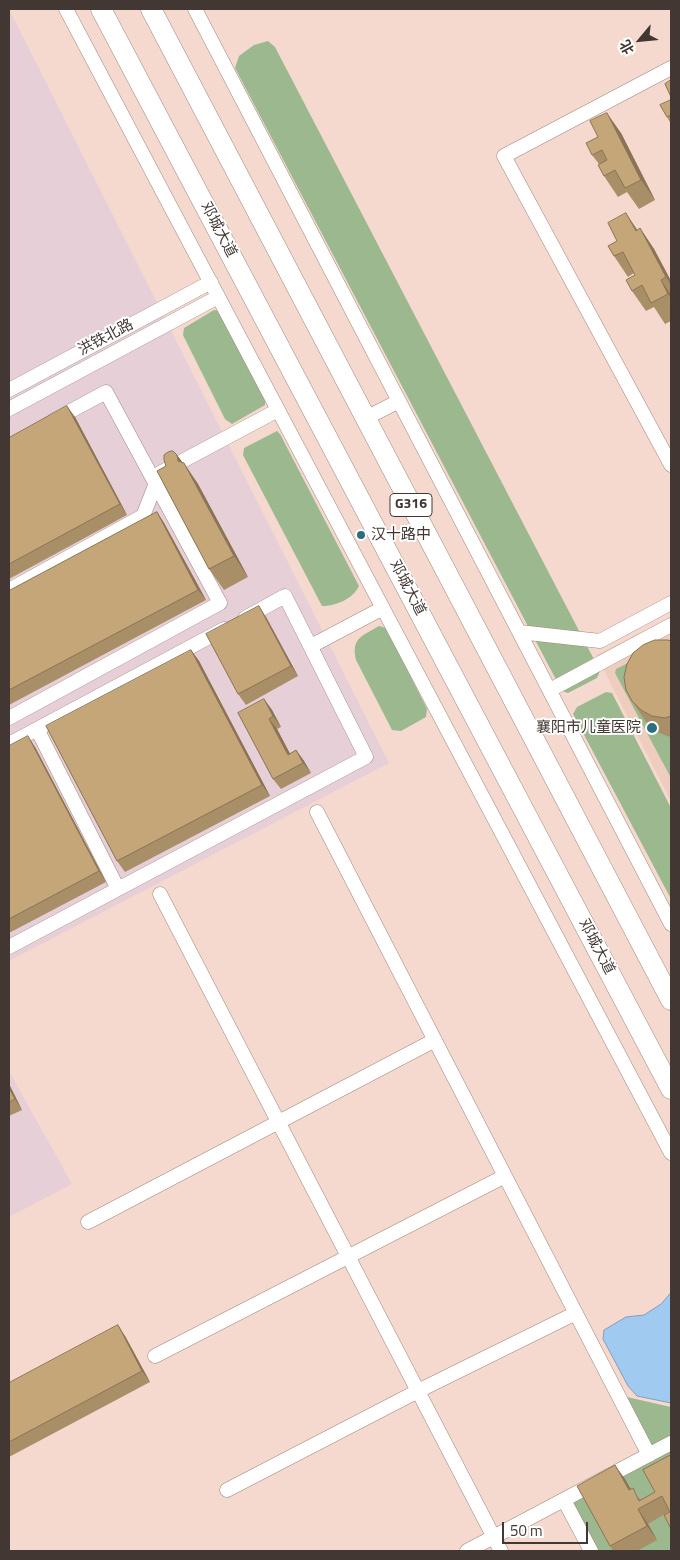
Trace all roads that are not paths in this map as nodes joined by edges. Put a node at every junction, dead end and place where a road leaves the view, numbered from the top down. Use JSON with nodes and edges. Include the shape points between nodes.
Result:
{"nodes":[{"id":1,"x":66,"y":9,"type":"edge"},
{"id":2,"x":101,"y":9,"type":"edge"},
{"id":3,"x":151,"y":9,"type":"edge"},
{"id":4,"x":195,"y":9,"type":"edge"},
{"id":5,"x":671,"y":68,"type":"edge"},
{"id":6,"x":211,"y":282,"type":"junction"},
{"id":7,"x":218,"y":297,"type":"junction"},
{"id":8,"x":9,"y":390,"type":"edge"},
{"id":9,"x":399,"y":401,"type":"junction"},
{"id":10,"x":9,"y":409,"type":"edge"},
{"id":11,"x":278,"y":410,"type":"junction"},
{"id":12,"x":366,"y":418,"type":"junction"},
{"id":13,"x":41,"y":427,"type":"edge"},
{"id":14,"x":671,"y":464,"type":"edge"},
{"id":15,"x":156,"y":484,"type":"junction"},
{"id":16,"x":9,"y":590,"type":"edge"},
{"id":17,"x":671,"y":603,"type":"edge"},
{"id":18,"x":383,"y":608,"type":"junction"},
{"id":19,"x":671,"y":625,"type":"edge"},
{"id":20,"x":519,"y":632,"type":"junction"},
{"id":21,"x":311,"y":646,"type":"junction"},
{"id":22,"x":550,"y":690,"type":"junction"},
{"id":23,"x":9,"y":718,"type":"edge"},
{"id":24,"x":37,"y":729,"type":"junction"},
{"id":25,"x":9,"y":744,"type":"edge"},
{"id":26,"x":317,"y":812,"type":"dead end"},
{"id":27,"x":118,"y":889,"type":"junction"},
{"id":28,"x":160,"y":894,"type":"dead end"},
{"id":29,"x":671,"y":924,"type":"edge"},
{"id":30,"x":9,"y":947,"type":"edge"},
{"id":31,"x":671,"y":1000,"type":"edge"},
{"id":32,"x":435,"y":1040,"type":"junction"},
{"id":33,"x":671,"y":1089,"type":"edge"},
{"id":34,"x":278,"y":1122,"type":"junction"},
{"id":35,"x":671,"y":1153,"type":"edge"},
{"id":36,"x":505,"y":1176,"type":"junction"},
{"id":37,"x":88,"y":1222,"type":"dead end"},
{"id":38,"x":348,"y":1257,"type":"junction"},
{"id":39,"x":576,"y":1313,"type":"junction"},
{"id":40,"x":155,"y":1356,"type":"dead end"},
{"id":41,"x":418,"y":1392,"type":"junction"},
{"id":42,"x":671,"y":1443,"type":"edge"},
{"id":43,"x":649,"y":1455,"type":"junction"},
{"id":44,"x":227,"y":1490,"type":"dead end"},
{"id":45,"x":564,"y":1500,"type":"junction"},
{"id":46,"x":494,"y":1537,"type":"junction"},
{"id":47,"x":467,"y":1551,"type":"edge"},
{"id":48,"x":501,"y":1551,"type":"edge"},
{"id":49,"x":592,"y":1551,"type":"edge"}],
"edges":[{"from":1,"to":6,"type":"street"},
{"from":2,"to":33,"type":"highway","name":"邓城大道","number":"G316"},
{"from":3,"to":12,"type":"highway","number":"G316"},
{"from":4,"to":9,"type":"street"},
{"from":5,"to":14,"type":"street","via":[[504,156]]},
{"from":6,"to":7,"type":"street"},
{"from":6,"to":8,"type":"street","name":"洪铁北路"},
{"from":7,"to":10,"type":"street","name":"洪铁北路"},
{"from":7,"to":11,"type":"street"},
{"from":9,"to":12,"type":"street"},
{"from":9,"to":20,"type":"street"},
{"from":11,"to":15,"type":"street","via":[[160,473]]},
{"from":11,"to":18,"type":"street"},
{"from":12,"to":31,"type":"highway","number":"G316"},
{"from":13,"to":15,"type":"street","via":[[106,392]]},
{"from":15,"to":16,"type":"street","via":[[143,516]]},
{"from":15,"to":23,"type":"street","via":[[220,603]]},
{"from":17,"to":20,"type":"street","via":[[600,641]]},
{"from":18,"to":21,"type":"street"},
{"from":18,"to":35,"type":"street"},
{"from":19,"to":22,"type":"street"},
{"from":20,"to":22,"type":"street"},
{"from":21,"to":24,"type":"street","via":[[285,596]]},
{"from":21,"to":27,"type":"street","via":[[366,757]]},
{"from":22,"to":29,"type":"street"},
{"from":24,"to":25,"type":"street"},
{"from":24,"to":27,"type":"street"},
{"from":26,"to":32,"type":"street"},
{"from":27,"to":30,"type":"street"},
{"from":28,"to":34,"type":"street"},
{"from":32,"to":34,"type":"street"},
{"from":32,"to":36,"type":"street"},
{"from":34,"to":37,"type":"street"},
{"from":34,"to":38,"type":"street"},
{"from":36,"to":38,"type":"street"},
{"from":36,"to":39,"type":"street"},
{"from":38,"to":40,"type":"street"},
{"from":38,"to":41,"type":"street"},
{"from":39,"to":41,"type":"street"},
{"from":39,"to":43,"type":"street"},
{"from":41,"to":44,"type":"street"},
{"from":41,"to":46,"type":"street"},
{"from":42,"to":43,"type":"street"},
{"from":43,"to":45,"type":"street"},
{"from":45,"to":46,"type":"street"},
{"from":45,"to":49,"type":"street"},
{"from":46,"to":47,"type":"street"},
{"from":46,"to":48,"type":"street"}]}
